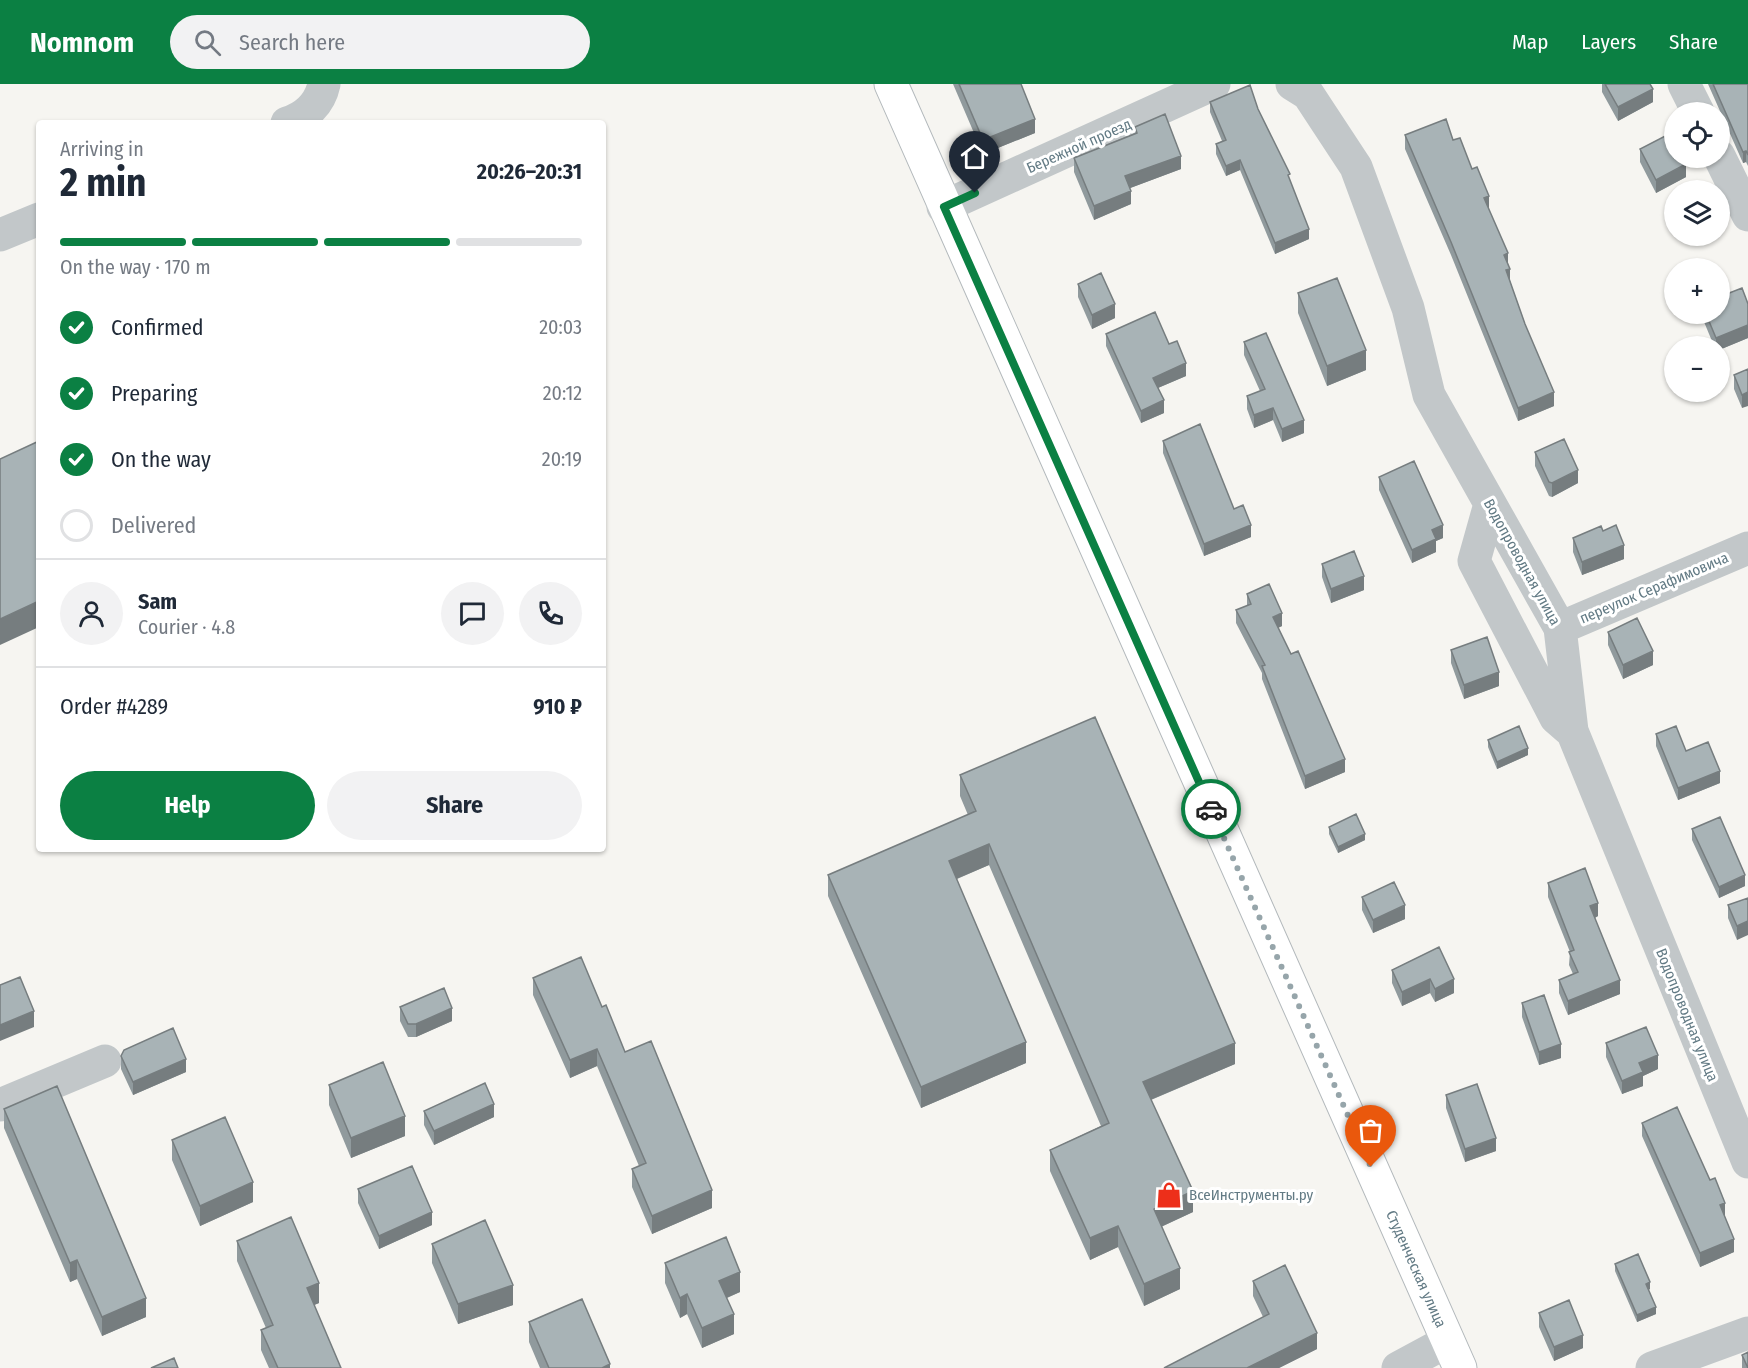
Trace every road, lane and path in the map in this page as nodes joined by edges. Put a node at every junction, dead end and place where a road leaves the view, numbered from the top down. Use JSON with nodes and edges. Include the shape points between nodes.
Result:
{"nodes":[{"id":1,"x":324,"y":84,"type":"edge"},
{"id":2,"x":891,"y":84,"type":"edge"},
{"id":3,"x":1214,"y":84,"type":"edge"},
{"id":4,"x":1292,"y":84,"type":"edge"},
{"id":5,"x":1684,"y":84,"type":"edge"},
{"id":6,"x":1693,"y":102,"type":"edge"},
{"id":7,"x":296,"y":120,"type":"edge"},
{"id":8,"x":1725,"y":168,"type":"edge"},
{"id":9,"x":944,"y":207,"type":"junction"},
{"id":10,"x":1748,"y":214,"type":"edge"},
{"id":11,"x":36,"y":220,"type":"edge"},
{"id":12,"x":0,"y":235,"type":"edge"},
{"id":13,"x":1490,"y":504,"type":"junction"},
{"id":14,"x":1748,"y":548,"type":"edge"},
{"id":15,"x":1560,"y":628,"type":"junction"},
{"id":16,"x":1572,"y":731,"type":"junction"},
{"id":17,"x":105,"y":1061,"type":"dead end"},
{"id":18,"x":0,"y":1106,"type":"edge"},
{"id":19,"x":1748,"y":1162,"type":"edge"},
{"id":20,"x":1748,"y":1333,"type":"edge"},
{"id":21,"x":1454,"y":1355,"type":"edge"},
{"id":22,"x":1398,"y":1368,"type":"edge"},
{"id":23,"x":1652,"y":1368,"type":"edge"}],
"edges":[{"from":1,"to":7,"type":"street","via":[[321,98]]},
{"from":2,"to":9,"type":"main road","name":"Студенческая улица"},
{"from":3,"to":9,"type":"street","name":"Бережной проезд"},
{"from":4,"to":13,"type":"street","name":"Водопроводная улица","via":[[1308,94],[1356,167],[1408,308],[1429,395]]},
{"from":5,"to":6,"type":"street"},
{"from":8,"to":10,"type":"street"},
{"from":9,"to":21,"type":"main road","name":"Студенческая улица"},
{"from":11,"to":12,"type":"street"},
{"from":13,"to":15,"type":"street","name":"Водопроводная улица"},
{"from":13,"to":16,"type":"street","via":[[1474,561],[1556,718]]},
{"from":14,"to":15,"type":"street","name":"переулок Серафимовича"},
{"from":15,"to":16,"type":"street","name":"Водопроводная улица"},
{"from":16,"to":19,"type":"street","name":"Водопроводная улица"},
{"from":17,"to":18,"type":"street"},
{"from":20,"to":23,"type":"street"},
{"from":21,"to":22,"type":"street"}]}
